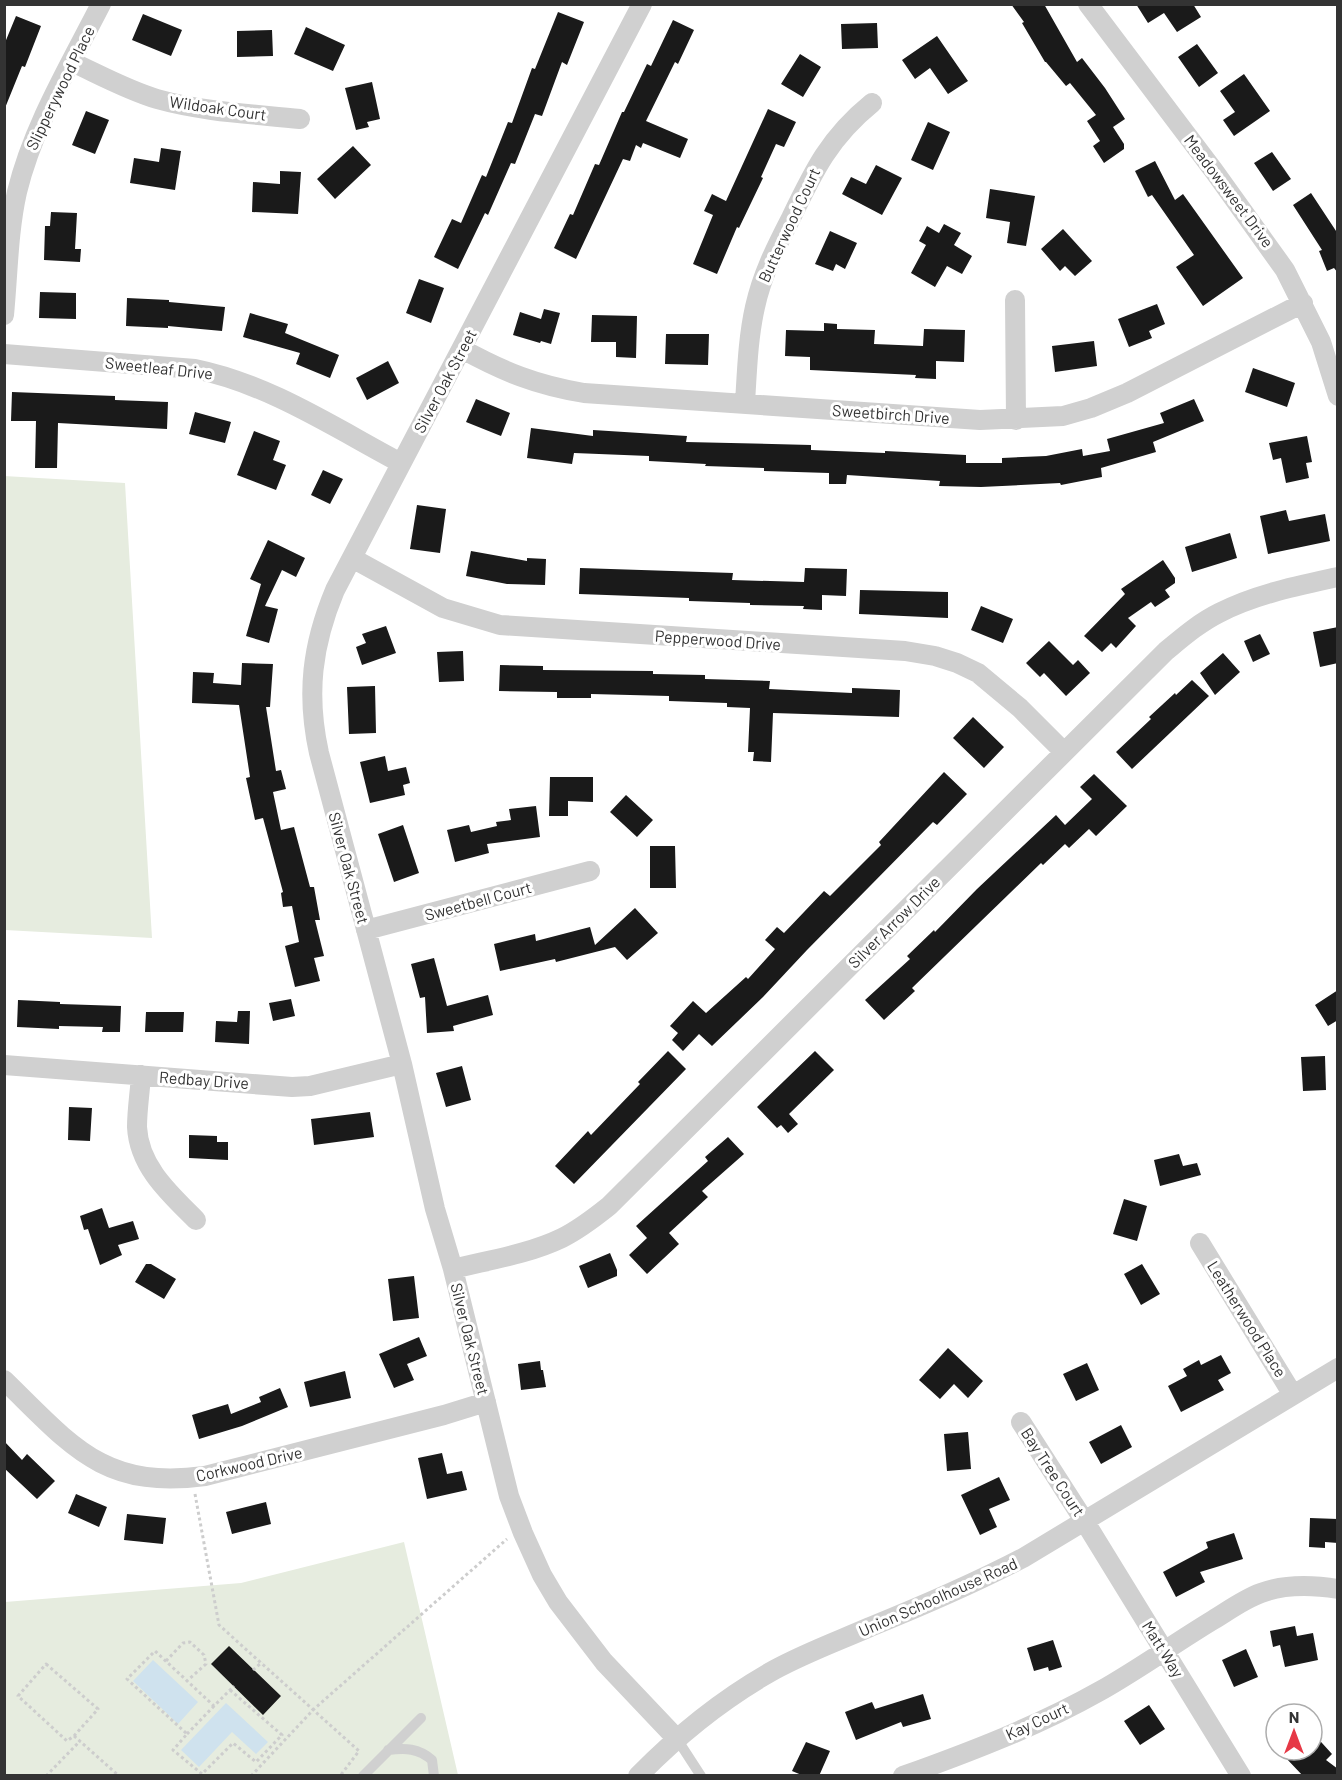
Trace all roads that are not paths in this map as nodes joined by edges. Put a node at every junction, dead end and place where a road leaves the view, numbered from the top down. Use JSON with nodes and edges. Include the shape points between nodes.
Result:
{"nodes":[{"id":1,"x":101,"y":4,"type":"edge"},
{"id":2,"x":642,"y":4,"type":"edge"},
{"id":3,"x":1088,"y":4,"type":"edge"},
{"id":4,"x":72,"y":62,"type":"junction"},
{"id":5,"x":872,"y":103,"type":"dead end"},
{"id":6,"x":300,"y":119,"type":"dead end"},
{"id":7,"x":1015,"y":300,"type":"dead end"},
{"id":8,"x":1303,"y":303,"type":"junction"},
{"id":9,"x":4,"y":315,"type":"edge"},
{"id":10,"x":462,"y":349,"type":"junction"},
{"id":11,"x":4,"y":354,"type":"edge"},
{"id":12,"x":1338,"y":396,"type":"edge"},
{"id":13,"x":745,"y":403,"type":"junction"},
{"id":14,"x":1016,"y":420,"type":"junction"},
{"id":15,"x":401,"y":463,"type":"junction"},
{"id":16,"x":352,"y":558,"type":"junction"},
{"id":17,"x":1338,"y":577,"type":"edge"},
{"id":18,"x":1064,"y":752,"type":"junction"},
{"id":19,"x":590,"y":871,"type":"dead end"},
{"id":20,"x":366,"y":930,"type":"junction"},
{"id":21,"x":402,"y":1064,"type":"junction"},
{"id":22,"x":4,"y":1065,"type":"edge"},
{"id":23,"x":141,"y":1075,"type":"junction"},
{"id":24,"x":196,"y":1220,"type":"dead end"},
{"id":25,"x":1200,"y":1243,"type":"dead end"},
{"id":26,"x":453,"y":1269,"type":"junction"},
{"id":27,"x":1338,"y":1368,"type":"edge"},
{"id":28,"x":4,"y":1380,"type":"edge"},
{"id":29,"x":1293,"y":1395,"type":"junction"},
{"id":30,"x":486,"y":1402,"type":"junction"},
{"id":31,"x":1021,"y":1422,"type":"dead end"},
{"id":32,"x":1085,"y":1522,"type":"junction"},
{"id":33,"x":1338,"y":1589,"type":"edge"},
{"id":34,"x":1164,"y":1650,"type":"junction"},
{"id":35,"x":421,"y":1718,"type":"dead end"},
{"id":36,"x":677,"y":1739,"type":"junction"},
{"id":37,"x":388,"y":1750,"type":"junction"},
{"id":38,"x":363,"y":1776,"type":"edge"},
{"id":39,"x":434,"y":1776,"type":"edge"},
{"id":40,"x":638,"y":1776,"type":"edge"},
{"id":41,"x":701,"y":1776,"type":"edge"},
{"id":42,"x":903,"y":1776,"type":"edge"},
{"id":43,"x":1241,"y":1776,"type":"edge"}],
"edges":[{"from":1,"to":4,"type":"street","name":"Slipperywood Place"},
{"from":2,"to":10,"type":"street","name":"Silver Oak Street"},
{"from":3,"to":8,"type":"street","name":"Meadowsweet Drive","via":[[1270,247]]},
{"from":4,"to":6,"type":"street","name":"Wildoak Court","via":[[157,99]]},
{"from":4,"to":9,"type":"street","name":"Slipperywood Place","via":[[38,129],[20,182],[11,226]]},
{"from":5,"to":13,"type":"street","name":"Butterwood Court","via":[[831,143],[817,164],[765,269],[749,341]]},
{"from":7,"to":14,"type":"street"},
{"from":8,"to":12,"type":"street","name":"Meadowsweet Drive","via":[[1321,342]]},
{"from":8,"to":14,"type":"street","name":"Sweetbirch Drive","via":[[1091,408],[1063,416]]},
{"from":10,"to":13,"type":"street","name":"Sweetbirch Drive","via":[[523,380],[553,388]]},
{"from":10,"to":15,"type":"street","name":"Silver Oak Street"},
{"from":11,"to":15,"type":"street","name":"Sweetleaf Drive","via":[[220,374],[296,407]]},
{"from":13,"to":14,"type":"street","name":"Sweetbirch Drive"},
{"from":15,"to":16,"type":"street","name":"Silver Oak Street"},
{"from":16,"to":18,"type":"street","name":"Pepperwood Drive","via":[[443,608],[500,625],[935,656],[978,673]]},
{"from":16,"to":20,"type":"street","name":"Silver Oak Street","via":[[335,590],[320,633],[311,703],[313,729]]},
{"from":17,"to":18,"type":"street","name":"Silver Arrow Drive","via":[[1242,602],[1192,629]]},
{"from":18,"to":26,"type":"street","name":"Silver Arrow Drive","via":[[609,1206],[561,1239]]},
{"from":19,"to":20,"type":"street","name":"Sweetbell Court"},
{"from":20,"to":21,"type":"street","name":"Silver Oak Street"},
{"from":21,"to":23,"type":"street","name":"Redbay Drive","via":[[292,1087]]},
{"from":21,"to":26,"type":"street","name":"Silver Oak Street"},
{"from":22,"to":23,"type":"street","name":"Redbay Drive"},
{"from":23,"to":24,"type":"street","via":[[137,1128],[140,1146],[160,1183]]},
{"from":25,"to":29,"type":"street","name":"Leatherwood Place"},
{"from":26,"to":30,"type":"street","name":"Silver Oak Street"},
{"from":27,"to":29,"type":"street","name":"Union Schoolhouse Road"},
{"from":28,"to":30,"type":"street","name":"Corkwood Drive","via":[[74,1447],[93,1460],[135,1476],[158,1479],[192,1478],[263,1462]]},
{"from":29,"to":32,"type":"street","name":"Union Schoolhouse Road"},
{"from":30,"to":36,"type":"street","name":"Silver Oak Street","via":[[509,1496],[542,1575],[604,1662]]},
{"from":31,"to":32,"type":"street","name":"Bay Tree Court"},
{"from":32,"to":34,"type":"street","name":"Matt Way"},
{"from":32,"to":36,"type":"street","name":"Union Schoolhouse Road","via":[[969,1586],[775,1670],[740,1690]]},
{"from":33,"to":34,"type":"street","name":"Kay Court","via":[[1292,1586],[1261,1593]]},
{"from":34,"to":42,"type":"street","name":"Kay Court","via":[[1060,1712]]},
{"from":34,"to":43,"type":"street","name":"Matt Way"},
{"from":35,"to":37,"type":"lane"},
{"from":36,"to":40,"type":"street","name":"Union Schoolhouse Road"},
{"from":36,"to":41,"type":"lane"},
{"from":37,"to":38,"type":"lane"},
{"from":37,"to":39,"type":"lane","via":[[409,1748],[422,1752],[432,1760]]}]}
